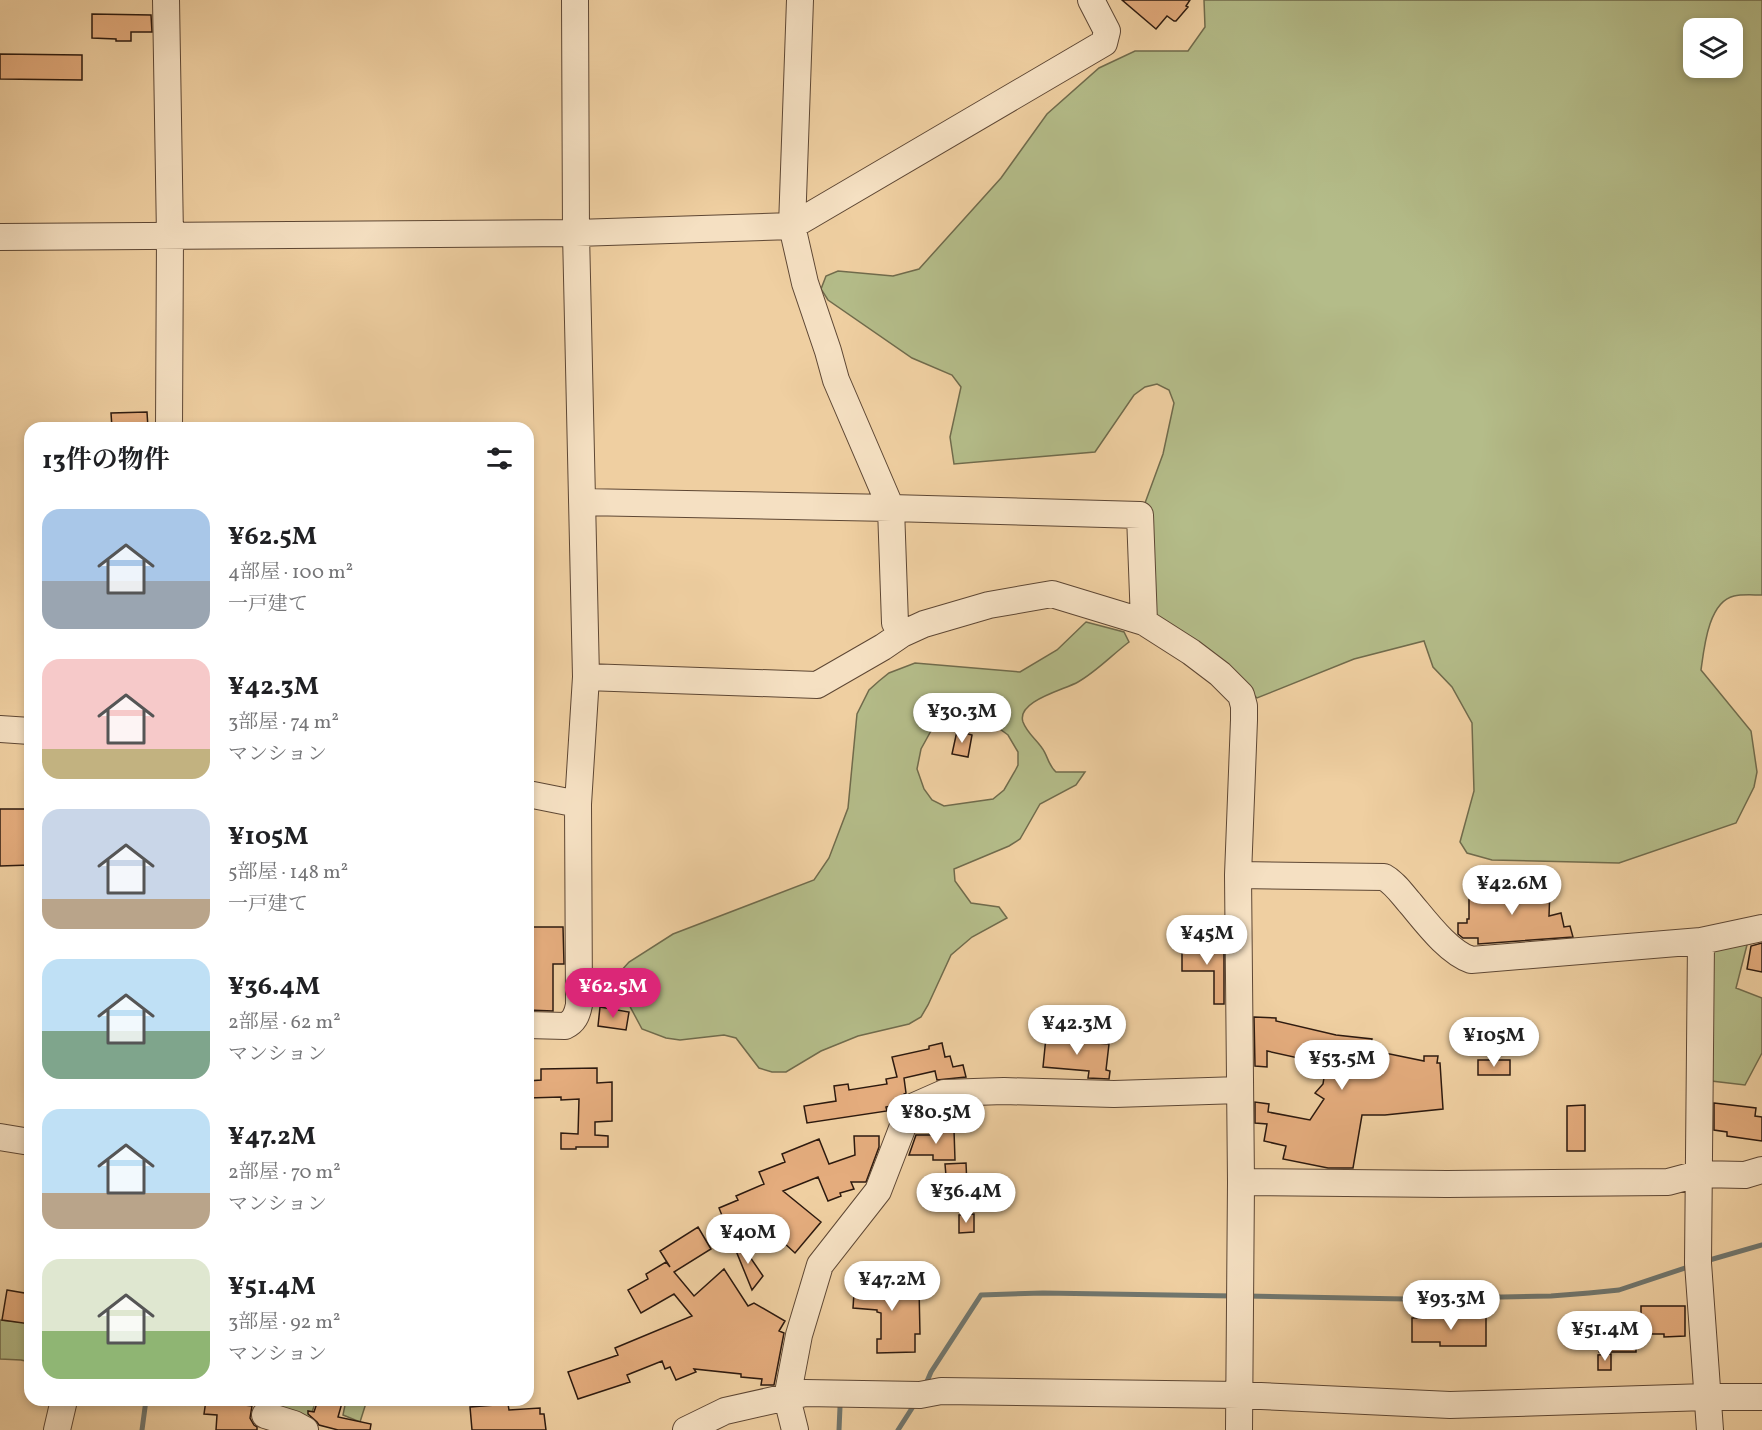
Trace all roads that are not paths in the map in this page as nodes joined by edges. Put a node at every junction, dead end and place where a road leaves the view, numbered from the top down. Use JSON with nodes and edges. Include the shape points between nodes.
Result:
{"nodes":[{"id":1,"x":166,"y":0,"type":"edge"},
{"id":2,"x":575,"y":0,"type":"edge"},
{"id":3,"x":800,"y":0,"type":"edge"},
{"id":4,"x":1091,"y":0,"type":"edge"},
{"id":5,"x":792,"y":225,"type":"junction"},
{"id":6,"x":576,"y":233,"type":"junction"},
{"id":7,"x":170,"y":236,"type":"junction"},
{"id":8,"x":0,"y":237,"type":"edge"},
{"id":9,"x":169,"y":422,"type":"edge"},
{"id":10,"x":582,"y":502,"type":"junction"},
{"id":11,"x":891,"y":508,"type":"junction"},
{"id":12,"x":1144,"y":622,"type":"junction"},
{"id":13,"x":902,"y":634,"type":"junction"},
{"id":14,"x":585,"y":677,"type":"junction"},
{"id":15,"x":0,"y":729,"type":"edge"},
{"id":16,"x":24,"y":731,"type":"edge"},
{"id":17,"x":534,"y":795,"type":"edge"},
{"id":18,"x":578,"y":804,"type":"junction"},
{"id":19,"x":1238,"y":875,"type":"junction"},
{"id":20,"x":1762,"y":928,"type":"edge"},
{"id":21,"x":1701,"y":941,"type":"junction"},
{"id":22,"x":534,"y":1025,"type":"edge"},
{"id":23,"x":1240,"y":1090,"type":"junction"},
{"id":24,"x":0,"y":1137,"type":"edge"},
{"id":25,"x":24,"y":1141,"type":"edge"},
{"id":26,"x":1762,"y":1170,"type":"edge"},
{"id":27,"x":1698,"y":1174,"type":"junction"},
{"id":28,"x":1241,"y":1182,"type":"junction"},
{"id":29,"x":1239,"y":1395,"type":"junction"},
{"id":30,"x":1707,"y":1397,"type":"junction"},
{"id":31,"x":1762,"y":1397,"type":"edge"},
{"id":32,"x":787,"y":1398,"type":"junction"},
{"id":33,"x":63,"y":1406,"type":"edge"},
{"id":34,"x":265,"y":1415,"type":"edge"},
{"id":35,"x":57,"y":1430,"type":"edge"},
{"id":36,"x":305,"y":1430,"type":"edge"},
{"id":37,"x":686,"y":1430,"type":"edge"},
{"id":38,"x":795,"y":1430,"type":"edge"},
{"id":39,"x":1239,"y":1430,"type":"edge"},
{"id":40,"x":1710,"y":1430,"type":"edge"}],
"edges":[{"from":1,"to":7,"type":"street"},
{"from":2,"to":6,"type":"street"},
{"from":3,"to":5,"type":"street"},
{"from":4,"to":5,"type":"street","via":[[1107,31],[1104,43]]},
{"from":5,"to":6,"type":"street"},
{"from":5,"to":11,"type":"street","via":[[805,284],[836,380]]},
{"from":6,"to":7,"type":"street"},
{"from":6,"to":10,"type":"street"},
{"from":7,"to":8,"type":"street"},
{"from":7,"to":9,"type":"street"},
{"from":10,"to":11,"type":"street"},
{"from":10,"to":14,"type":"street"},
{"from":11,"to":12,"type":"street","via":[[1140,515]]},
{"from":11,"to":13,"type":"street","via":[[895,623]]},
{"from":12,"to":13,"type":"street","via":[[1052,594],[989,605]]},
{"from":12,"to":19,"type":"street","via":[[1191,652],[1241,695],[1244,706]]},
{"from":13,"to":14,"type":"street","via":[[817,686]]},
{"from":14,"to":18,"type":"street"},
{"from":15,"to":16,"type":"street"},
{"from":17,"to":18,"type":"street"},
{"from":18,"to":22,"type":"street","via":[[579,1005],[570,1024]]},
{"from":19,"to":21,"type":"street","via":[[1384,877],[1449,946],[1471,960]]},
{"from":19,"to":23,"type":"street"},
{"from":20,"to":21,"type":"street"},
{"from":21,"to":27,"type":"street"},
{"from":23,"to":28,"type":"street"},
{"from":23,"to":32,"type":"street","via":[[944,1093],[910,1108],[878,1191],[820,1265],[799,1335]]},
{"from":24,"to":25,"type":"street"},
{"from":26,"to":27,"type":"street","via":[[1745,1175]]},
{"from":27,"to":28,"type":"street","via":[[1668,1182]]},
{"from":27,"to":30,"type":"street","via":[[1698,1263]]},
{"from":28,"to":29,"type":"street"},
{"from":29,"to":30,"type":"street","via":[[1450,1405]]},
{"from":29,"to":32,"type":"street","via":[[941,1391],[920,1395],[805,1393]]},
{"from":29,"to":39,"type":"street"},
{"from":30,"to":31,"type":"street"},
{"from":30,"to":40,"type":"street"},
{"from":32,"to":37,"type":"street","via":[[725,1412]]},
{"from":32,"to":38,"type":"street"},
{"from":33,"to":35,"type":"street"},
{"from":34,"to":36,"type":"street"}]}
